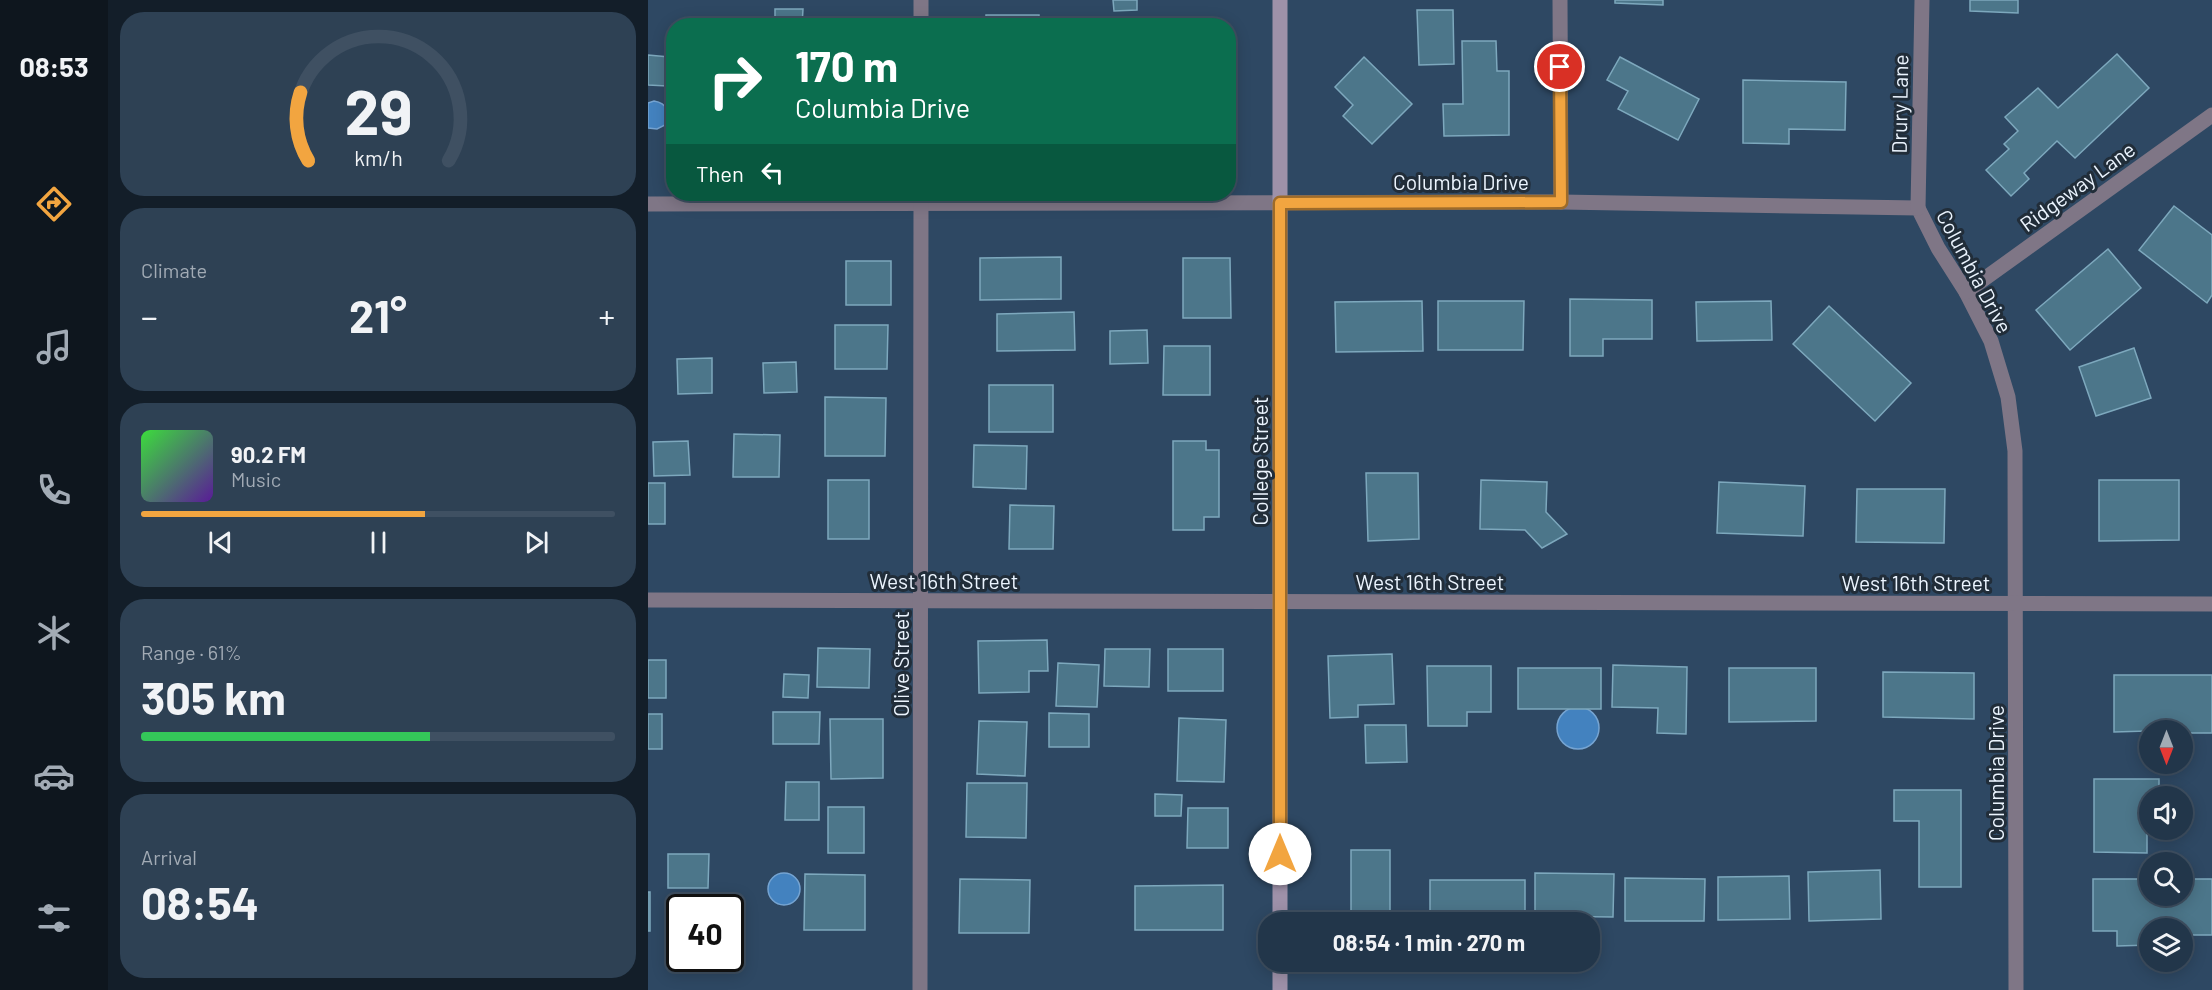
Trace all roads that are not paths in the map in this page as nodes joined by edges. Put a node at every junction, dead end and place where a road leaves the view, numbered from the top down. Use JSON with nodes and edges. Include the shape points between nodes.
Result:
{"nodes":[{"id":1,"x":921,"y":0,"type":"edge"},
{"id":2,"x":1280,"y":0,"type":"edge"},
{"id":3,"x":1560,"y":0,"type":"edge"},
{"id":4,"x":1922,"y":0,"type":"edge"},
{"id":5,"x":921,"y":18,"type":"edge"},
{"id":6,"x":2212,"y":115,"type":"edge"},
{"id":7,"x":812,"y":201,"type":"edge"},
{"id":8,"x":921,"y":201,"type":"edge"},
{"id":9,"x":1100,"y":201,"type":"edge"},
{"id":10,"x":1561,"y":202,"type":"junction"},
{"id":11,"x":1280,"y":203,"type":"junction"},
{"id":12,"x":648,"y":204,"type":"edge"},
{"id":13,"x":1918,"y":208,"type":"junction"},
{"id":14,"x":1966,"y":292,"type":"junction"},
{"id":15,"x":648,"y":600,"type":"edge"},
{"id":16,"x":921,"y":601,"type":"junction"},
{"id":17,"x":1280,"y":602,"type":"junction"},
{"id":18,"x":2017,"y":604,"type":"junction"},
{"id":19,"x":2212,"y":604,"type":"edge"},
{"id":20,"x":1280,"y":912,"type":"edge"},
{"id":21,"x":1280,"y":972,"type":"edge"},
{"id":22,"x":920,"y":990,"type":"edge"},
{"id":23,"x":1280,"y":990,"type":"edge"},
{"id":24,"x":2016,"y":990,"type":"edge"}],
"edges":[{"from":1,"to":5,"type":"street"},
{"from":2,"to":11,"type":"street","name":"College Street"},
{"from":3,"to":10,"type":"street"},
{"from":4,"to":13,"type":"street","name":"Drury Lane"},
{"from":6,"to":14,"type":"street","name":"Ridgeway Lane"},
{"from":7,"to":12,"type":"street","name":"Columbia Drive"},
{"from":8,"to":16,"type":"street","name":"Olive Street"},
{"from":9,"to":11,"type":"street","name":"Columbia Drive"},
{"from":10,"to":11,"type":"street","name":"Columbia Drive"},
{"from":10,"to":13,"type":"street","name":"Columbia Drive"},
{"from":11,"to":17,"type":"street","name":"College Street"},
{"from":13,"to":14,"type":"street","name":"Columbia Drive"},
{"from":14,"to":18,"type":"street","name":"Columbia Drive","via":[[1991,340],[2008,397],[2015,451]]},
{"from":15,"to":16,"type":"street","name":"West 16th Street"},
{"from":16,"to":17,"type":"street","name":"West 16th Street"},
{"from":16,"to":22,"type":"street","name":"Olive Street"},
{"from":17,"to":18,"type":"street","name":"West 16th Street"},
{"from":17,"to":20,"type":"street","name":"College Street"},
{"from":18,"to":19,"type":"street","name":"West 16th Street"},
{"from":18,"to":24,"type":"street","name":"Columbia Drive"},
{"from":21,"to":23,"type":"street"}]}
